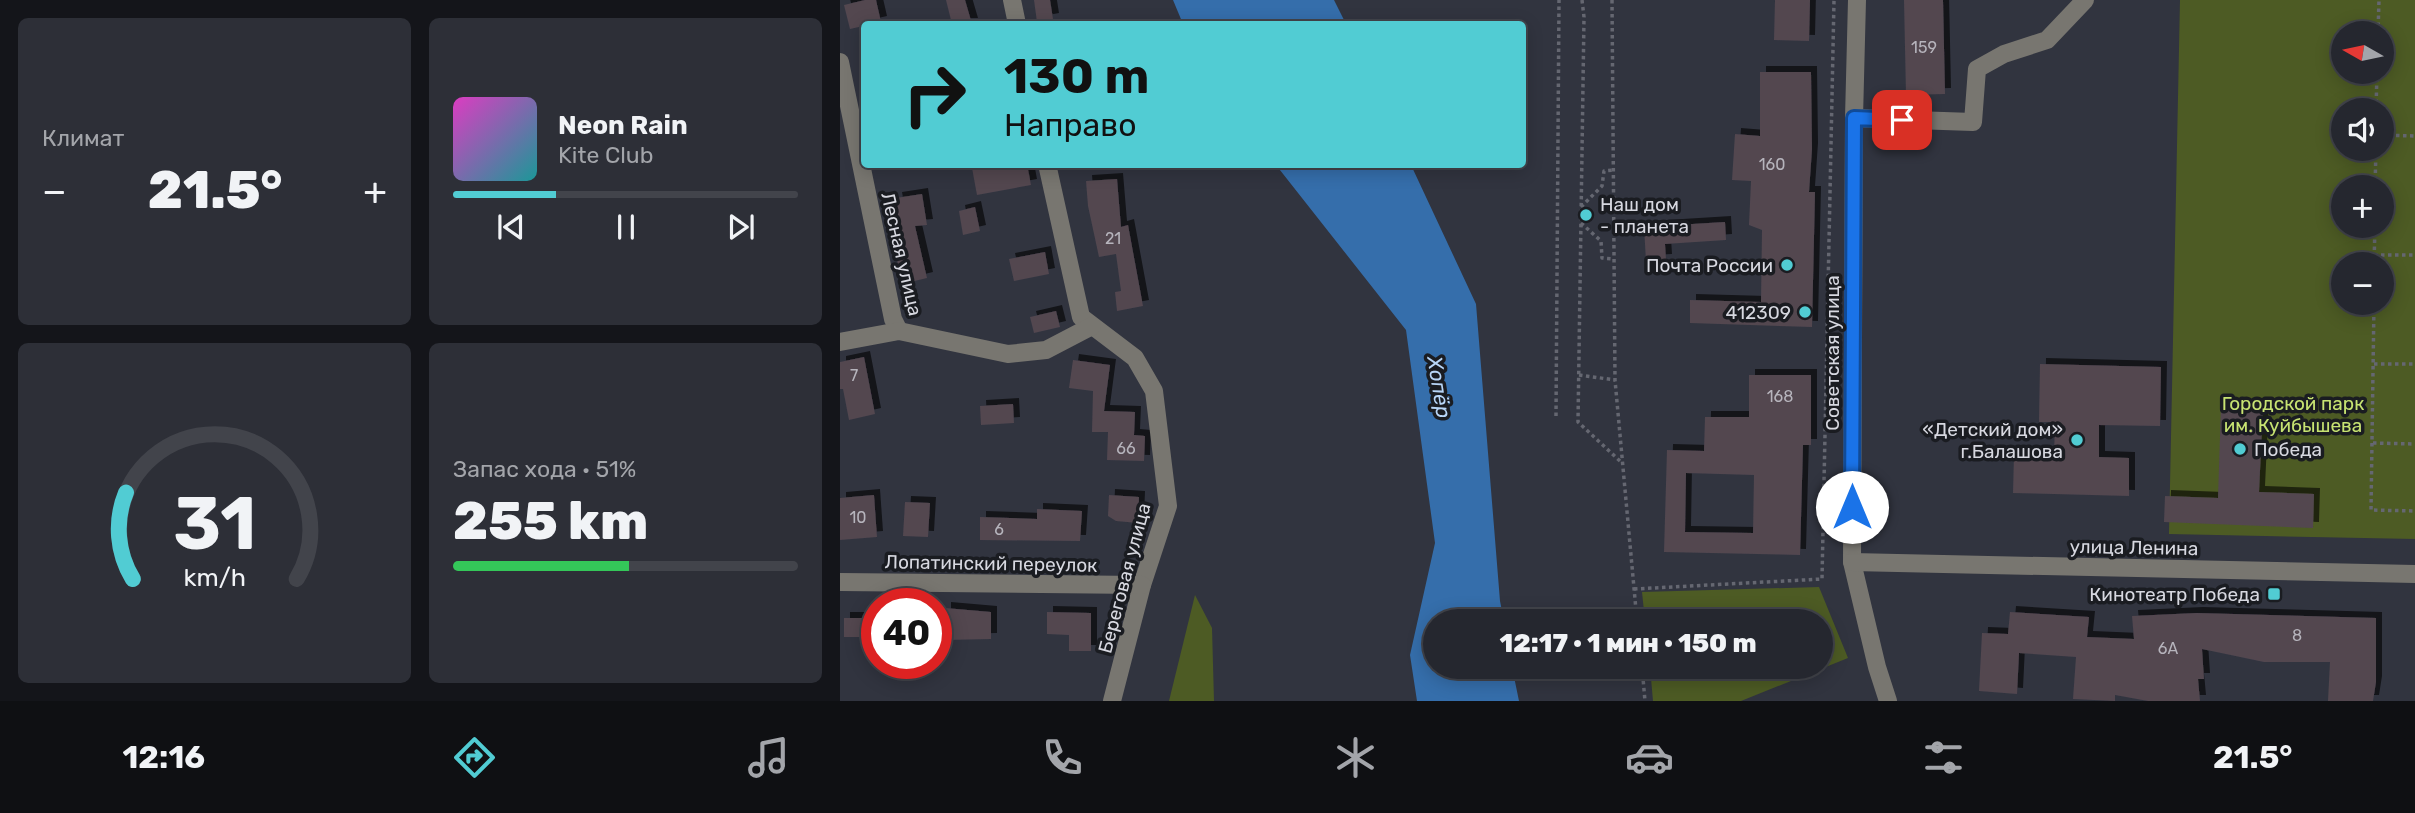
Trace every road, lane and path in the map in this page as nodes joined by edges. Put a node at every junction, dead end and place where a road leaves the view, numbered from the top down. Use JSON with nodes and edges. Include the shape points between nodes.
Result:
{"nodes":[{"id":1,"x":1012,"y":0,"type":"edge"},
{"id":2,"x":1559,"y":0,"type":"edge"},
{"id":3,"x":1582,"y":0,"type":"edge"},
{"id":4,"x":1612,"y":0,"type":"edge"},
{"id":5,"x":1834,"y":0,"type":"edge"},
{"id":6,"x":1857,"y":0,"type":"edge"},
{"id":7,"x":2085,"y":0,"type":"edge"},
{"id":8,"x":2379,"y":0,"type":"edge"},
{"id":9,"x":1016,"y":21,"type":"edge"},
{"id":10,"x":2378,"y":21,"type":"edge"},
{"id":11,"x":840,"y":62,"type":"edge"},
{"id":12,"x":1854,"y":118,"type":"junction"},
{"id":13,"x":2394,"y":135,"type":"edge"},
{"id":14,"x":2415,"y":136,"type":"edge"},
{"id":15,"x":861,"y":164,"type":"edge"},
{"id":16,"x":862,"y":168,"type":"edge"},
{"id":17,"x":1048,"y":168,"type":"edge"},
{"id":18,"x":1613,"y":170,"type":"junction"},
{"id":19,"x":1581,"y":207,"type":"junction"},
{"id":20,"x":1581,"y":223,"type":"junction"},
{"id":21,"x":2394,"y":255,"type":"edge"},
{"id":22,"x":2415,"y":255,"type":"edge"},
{"id":23,"x":1614,"y":259,"type":"junction"},
{"id":24,"x":2374,"y":315,"type":"edge"},
{"id":25,"x":1092,"y":326,"type":"junction"},
{"id":26,"x":898,"y":331,"type":"junction"},
{"id":27,"x":840,"y":342,"type":"edge"},
{"id":28,"x":2374,"y":364,"type":"junction"},
{"id":29,"x":2415,"y":364,"type":"edge"},
{"id":30,"x":1579,"y":375,"type":"junction"},
{"id":31,"x":1615,"y":380,"type":"junction"},
{"id":32,"x":1556,"y":416,"type":"dead end"},
{"id":33,"x":2373,"y":443,"type":"junction"},
{"id":34,"x":2415,"y":443,"type":"edge"},
{"id":35,"x":1623,"y":463,"type":"junction"},
{"id":36,"x":2415,"y":510,"type":"edge"},
{"id":37,"x":1852,"y":562,"type":"junction"},
{"id":38,"x":2415,"y":574,"type":"edge"},
{"id":39,"x":840,"y":582,"type":"edge"},
{"id":40,"x":1142,"y":585,"type":"junction"},
{"id":41,"x":1634,"y":589,"type":"junction"},
{"id":42,"x":1636,"y":609,"type":"edge"},
{"id":43,"x":1643,"y":679,"type":"edge"},
{"id":44,"x":1112,"y":701,"type":"edge"},
{"id":45,"x":1645,"y":701,"type":"edge"},
{"id":46,"x":1888,"y":701,"type":"edge"}],
"edges":[{"from":1,"to":9,"type":"street"},
{"from":2,"to":32,"type":"path"},
{"from":3,"to":19,"type":"path"},
{"from":4,"to":18,"type":"path"},
{"from":5,"to":41,"type":"path","via":[[1822,579]]},
{"from":6,"to":12,"type":"street","name":"Советская улица"},
{"from":7,"to":12,"type":"street","via":[[2047,40],[2004,54],[1977,69],[1973,121]]},
{"from":8,"to":10,"type":"path"},
{"from":11,"to":15,"type":"street","name":"Лесная улица"},
{"from":12,"to":37,"type":"street","name":"Советская улица"},
{"from":13,"to":14,"type":"path"},
{"from":16,"to":26,"type":"street","name":"Лесная улица"},
{"from":17,"to":25,"type":"street","name":"Береговая улица","via":[[1081,317]]},
{"from":18,"to":19,"type":"path","via":[[1604,171],[1602,186]]},
{"from":18,"to":23,"type":"path"},
{"from":19,"to":20,"type":"path"},
{"from":20,"to":23,"type":"path","via":[[1601,241],[1602,258]]},
{"from":20,"to":30,"type":"path"},
{"from":21,"to":22,"type":"path"},
{"from":23,"to":31,"type":"path"},
{"from":24,"to":28,"type":"path"},
{"from":25,"to":26,"type":"street","via":[[1046,350],[1008,354]]},
{"from":25,"to":40,"type":"street","name":"Береговая улица","via":[[1135,358],[1153,391],[1168,506]]},
{"from":26,"to":27,"type":"street"},
{"from":28,"to":29,"type":"path"},
{"from":28,"to":33,"type":"path"},
{"from":30,"to":31,"type":"path"},
{"from":30,"to":35,"type":"path","via":[[1578,422]]},
{"from":31,"to":35,"type":"path"},
{"from":33,"to":34,"type":"path"},
{"from":33,"to":36,"type":"path","via":[[2371,510]]},
{"from":35,"to":41,"type":"path"},
{"from":37,"to":38,"type":"street","name":"улица Ленина"},
{"from":37,"to":46,"type":"street","name":"Советская улица"},
{"from":39,"to":40,"type":"street","name":"Лопатинский переулок"},
{"from":40,"to":44,"type":"street","name":"Береговая улица"},
{"from":41,"to":42,"type":"path"},
{"from":43,"to":45,"type":"path"}]}
